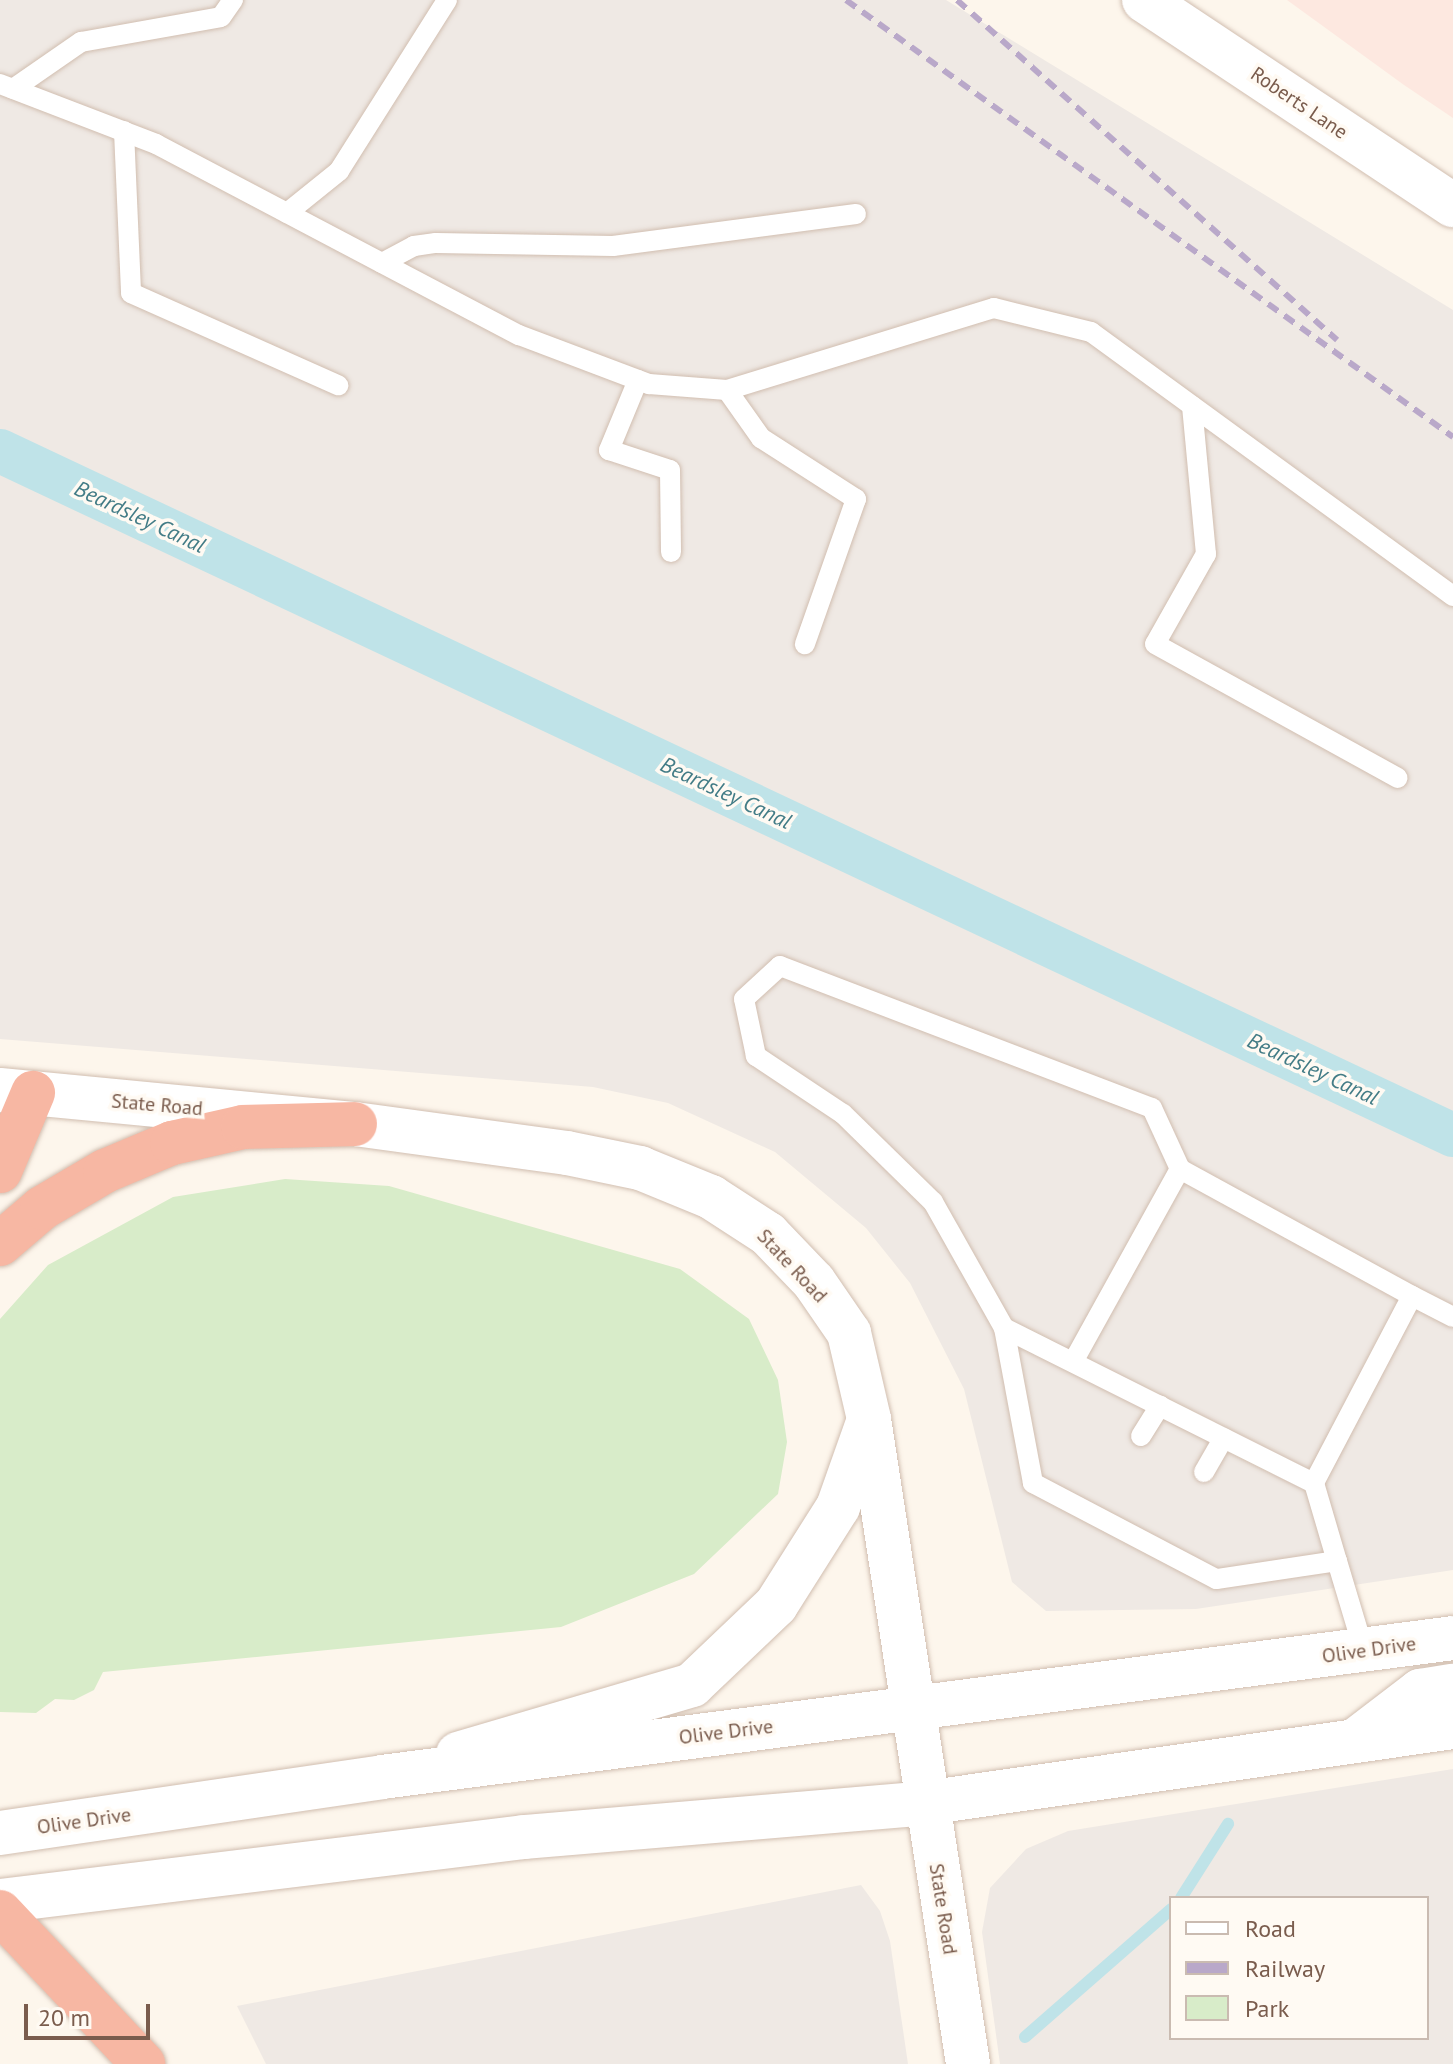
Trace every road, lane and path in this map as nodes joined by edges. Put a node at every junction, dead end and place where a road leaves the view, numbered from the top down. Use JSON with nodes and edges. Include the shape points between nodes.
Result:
{"nodes":[{"id":1,"x":233,"y":0,"type":"edge"},
{"id":2,"x":447,"y":0,"type":"edge"},
{"id":3,"x":1144,"y":0,"type":"edge"},
{"id":4,"x":6,"y":87,"type":"edge"},
{"id":5,"x":124,"y":131,"type":"junction"},
{"id":6,"x":1453,"y":205,"type":"edge"},
{"id":7,"x":287,"y":213,"type":"junction"},
{"id":8,"x":856,"y":214,"type":"dead end"},
{"id":9,"x":382,"y":263,"type":"junction"},
{"id":10,"x":638,"y":380,"type":"junction"},
{"id":11,"x":338,"y":385,"type":"dead end"},
{"id":12,"x":727,"y":390,"type":"junction"},
{"id":13,"x":1192,"y":406,"type":"junction"},
{"id":14,"x":671,"y":552,"type":"dead end"},
{"id":15,"x":1453,"y":596,"type":"edge"},
{"id":16,"x":805,"y":644,"type":"dead end"},
{"id":17,"x":1398,"y":778,"type":"dead end"},
{"id":18,"x":16,"y":1092,"type":"edge"},
{"id":19,"x":355,"y":1124,"type":"junction"},
{"id":20,"x":1180,"y":1169,"type":"junction"},
{"id":21,"x":0,"y":1171,"type":"edge"},
{"id":22,"x":0,"y":1244,"type":"edge"},
{"id":23,"x":1412,"y":1296,"type":"junction"},
{"id":24,"x":1453,"y":1317,"type":"edge"},
{"id":25,"x":1004,"y":1328,"type":"junction"},
{"id":26,"x":1073,"y":1362,"type":"junction"},
{"id":27,"x":1160,"y":1406,"type":"junction"},
{"id":28,"x":869,"y":1419,"type":"junction"},
{"id":29,"x":1141,"y":1436,"type":"dead end"},
{"id":30,"x":1224,"y":1438,"type":"junction"},
{"id":31,"x":1204,"y":1472,"type":"dead end"},
{"id":32,"x":1314,"y":1483,"type":"junction"},
{"id":33,"x":1337,"y":1561,"type":"junction"},
{"id":34,"x":1453,"y":1638,"type":"edge"},
{"id":35,"x":1364,"y":1651,"type":"junction"},
{"id":36,"x":1453,"y":1686,"type":"edge"},
{"id":37,"x":910,"y":1709,"type":"junction"},
{"id":38,"x":1453,"y":1727,"type":"edge"},
{"id":39,"x":1354,"y":1742,"type":"junction"},
{"id":40,"x":382,"y":1777,"type":"junction"},
{"id":41,"x":925,"y":1803,"type":"junction"},
{"id":42,"x":0,"y":1833,"type":"edge"},
{"id":43,"x":0,"y":1901,"type":"edge"},
{"id":44,"x":0,"y":1912,"type":"edge"},
{"id":45,"x":143,"y":2064,"type":"edge"},
{"id":46,"x":968,"y":2064,"type":"edge"}],
"edges":[{"from":1,"to":4,"type":"lane","via":[[221,17],[81,42]]},
{"from":2,"to":7,"type":"lane","via":[[339,171]]},
{"from":3,"to":6,"type":"main road","name":"Roberts Lane"},
{"from":4,"to":5,"type":"lane"},
{"from":5,"to":7,"type":"lane"},
{"from":5,"to":11,"type":"lane","via":[[131,293]]},
{"from":7,"to":9,"type":"lane"},
{"from":8,"to":9,"type":"lane","via":[[613,246],[436,243],[414,246]]},
{"from":9,"to":10,"type":"lane","via":[[519,335]]},
{"from":10,"to":12,"type":"lane"},
{"from":10,"to":14,"type":"lane","via":[[609,450],[670,470]]},
{"from":12,"to":13,"type":"lane","via":[[994,308],[1091,332]]},
{"from":12,"to":16,"type":"lane","via":[[761,438],[856,499]]},
{"from":13,"to":15,"type":"lane"},
{"from":13,"to":17,"type":"lane","via":[[1206,554],[1155,644]]},
{"from":18,"to":19,"type":"main road","name":"State Road"},
{"from":18,"to":21,"type":"highway"},
{"from":19,"to":22,"type":"highway","via":[[243,1127],[172,1143],[105,1171],[42,1208]]},
{"from":19,"to":28,"type":"main road","name":"State Road","via":[[625,1165],[711,1197],[768,1234],[814,1282],[849,1333]]},
{"from":20,"to":23,"type":"lane"},
{"from":20,"to":25,"type":"lane","via":[[1152,1108],[780,966],[771,974],[744,999],[756,1056],[843,1114],[933,1202]]},
{"from":20,"to":26,"type":"lane"},
{"from":23,"to":24,"type":"lane"},
{"from":23,"to":32,"type":"lane"},
{"from":25,"to":26,"type":"lane"},
{"from":25,"to":33,"type":"lane","via":[[1033,1483],[1100,1507],[1216,1579]]},
{"from":26,"to":27,"type":"lane"},
{"from":27,"to":29,"type":"lane"},
{"from":27,"to":30,"type":"lane"},
{"from":28,"to":37,"type":"main road","name":"State Road"},
{"from":28,"to":40,"type":"main road","via":[[838,1507],[776,1605],[692,1685]]},
{"from":30,"to":31,"type":"lane"},
{"from":30,"to":32,"type":"lane"},
{"from":32,"to":33,"type":"lane"},
{"from":33,"to":35,"type":"lane"},
{"from":34,"to":35,"type":"main road","name":"Olive Drive"},
{"from":35,"to":37,"type":"main road","name":"Olive Drive"},
{"from":36,"to":39,"type":"main road","via":[[1420,1691]]},
{"from":37,"to":40,"type":"main road","name":"Olive Drive"},
{"from":37,"to":41,"type":"main road","name":"State Road"},
{"from":38,"to":39,"type":"main road"},
{"from":39,"to":41,"type":"main road"},
{"from":40,"to":42,"type":"main road","name":"Olive Drive"},
{"from":41,"to":43,"type":"main road","via":[[524,1837]]},
{"from":41,"to":46,"type":"main road","name":"State Road"},
{"from":44,"to":45,"type":"highway"}]}
